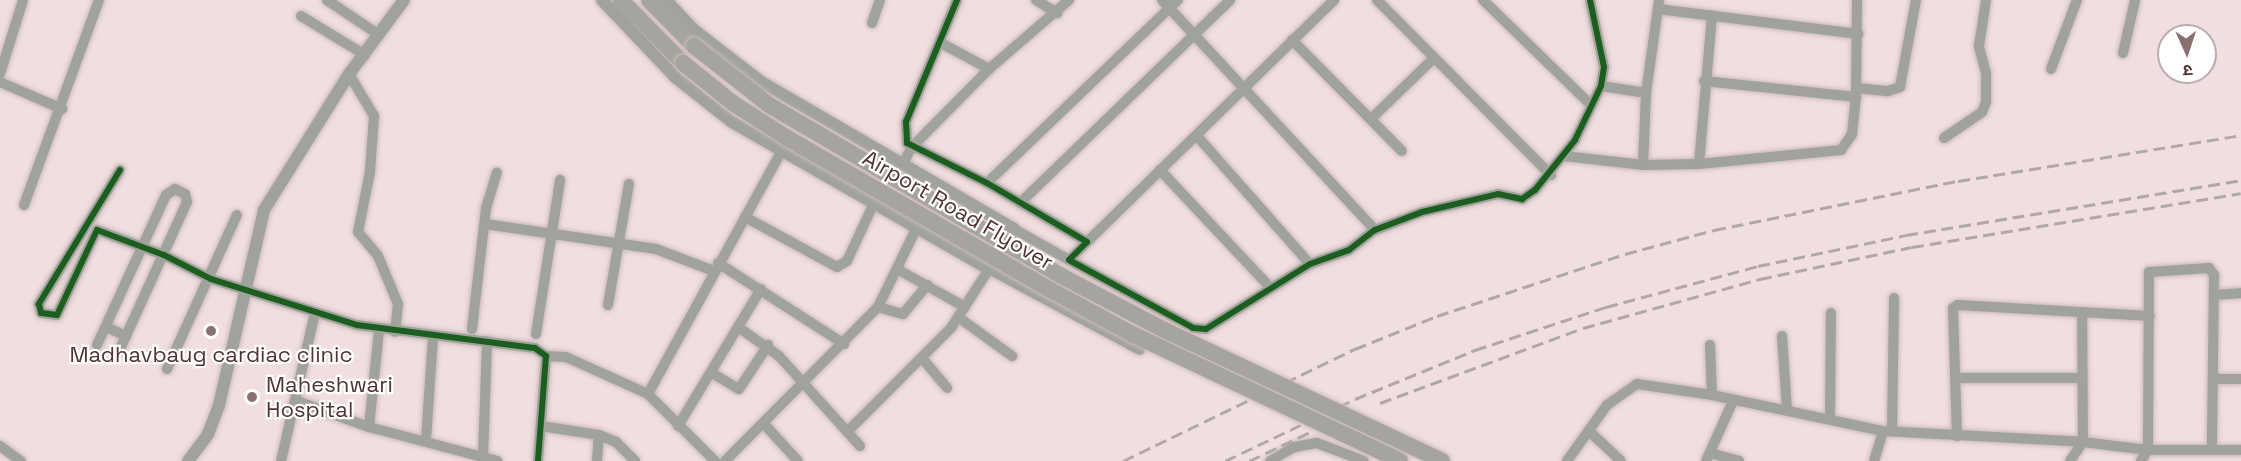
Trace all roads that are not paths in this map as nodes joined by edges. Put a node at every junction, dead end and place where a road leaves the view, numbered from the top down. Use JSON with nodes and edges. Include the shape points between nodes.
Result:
{"nodes":[{"id":1,"x":23,"y":0,"type":"edge"},
{"id":2,"x":99,"y":0,"type":"edge"},
{"id":3,"x":327,"y":0,"type":"edge"},
{"id":4,"x":404,"y":0,"type":"edge"},
{"id":5,"x":602,"y":0,"type":"edge"},
{"id":6,"x":621,"y":0,"type":"edge"},
{"id":7,"x":649,"y":0,"type":"edge"},
{"id":8,"x":666,"y":0,"type":"edge"},
{"id":9,"x":880,"y":0,"type":"edge"},
{"id":10,"x":957,"y":0,"type":"edge"},
{"id":11,"x":1036,"y":0,"type":"edge"},
{"id":12,"x":1070,"y":0,"type":"edge"},
{"id":13,"x":1230,"y":0,"type":"edge"},
{"id":14,"x":1334,"y":0,"type":"edge"},
{"id":15,"x":1377,"y":0,"type":"edge"},
{"id":16,"x":1483,"y":0,"type":"edge"},
{"id":17,"x":1580,"y":0,"type":"edge"},
{"id":18,"x":1857,"y":0,"type":"edge"},
{"id":19,"x":1916,"y":0,"type":"edge"},
{"id":20,"x":1986,"y":0,"type":"edge"},
{"id":21,"x":2077,"y":0,"type":"edge"},
{"id":22,"x":2135,"y":0,"type":"edge"},
{"id":23,"x":1170,"y":3,"type":"edge"},
{"id":24,"x":1658,"y":4,"type":"edge"},
{"id":25,"x":1591,"y":6,"type":"edge"},
{"id":26,"x":1057,"y":13,"type":"junction"},
{"id":27,"x":301,"y":16,"type":"dead end"},
{"id":28,"x":1712,"y":16,"type":"junction"},
{"id":29,"x":872,"y":23,"type":"dead end"},
{"id":30,"x":1858,"y":34,"type":"junction"},
{"id":31,"x":379,"y":35,"type":"junction"},
{"id":32,"x":1196,"y":36,"type":"junction"},
{"id":33,"x":691,"y":38,"type":"junction"},
{"id":34,"x":1292,"y":40,"type":"junction"},
{"id":35,"x":940,"y":43,"type":"junction"},
{"id":36,"x":2123,"y":53,"type":"dead end"},
{"id":37,"x":365,"y":55,"type":"junction"},
{"id":38,"x":1434,"y":58,"type":"junction"},
{"id":39,"x":989,"y":69,"type":"junction"},
{"id":40,"x":2051,"y":69,"type":"dead end"},
{"id":41,"x":0,"y":74,"type":"edge"},
{"id":42,"x":349,"y":74,"type":"junction"},
{"id":43,"x":1704,"y":81,"type":"junction"},
{"id":44,"x":0,"y":82,"type":"edge"},
{"id":45,"x":1601,"y":86,"type":"junction"},
{"id":46,"x":1246,"y":89,"type":"junction"},
{"id":47,"x":1646,"y":93,"type":"junction"},
{"id":48,"x":1856,"y":93,"type":"junction"},
{"id":49,"x":1591,"y":105,"type":"junction"},
{"id":50,"x":62,"y":109,"type":"junction"},
{"id":51,"x":1371,"y":119,"type":"junction"},
{"id":52,"x":1197,"y":136,"type":"junction"},
{"id":53,"x":1944,"y":138,"type":"dead end"},
{"id":54,"x":912,"y":147,"type":"junction"},
{"id":55,"x":782,"y":150,"type":"junction"},
{"id":56,"x":1402,"y":151,"type":"dead end"},
{"id":57,"x":1564,"y":156,"type":"junction"},
{"id":58,"x":1699,"y":164,"type":"junction"},
{"id":59,"x":902,"y":165,"type":"junction"},
{"id":60,"x":1643,"y":165,"type":"junction"},
{"id":61,"x":120,"y":170,"type":"dead end"},
{"id":62,"x":1160,"y":170,"type":"junction"},
{"id":63,"x":497,"y":172,"type":"dead end"},
{"id":64,"x":1551,"y":175,"type":"junction"},
{"id":65,"x":560,"y":180,"type":"dead end"},
{"id":66,"x":987,"y":183,"type":"junction"},
{"id":67,"x":629,"y":184,"type":"dead end"},
{"id":68,"x":874,"y":203,"type":"junction"},
{"id":69,"x":1020,"y":203,"type":"junction"},
{"id":70,"x":24,"y":205,"type":"dead end"},
{"id":71,"x":237,"y":215,"type":"dead end"},
{"id":72,"x":746,"y":218,"type":"junction"},
{"id":73,"x":485,"y":224,"type":"junction"},
{"id":74,"x":917,"y":227,"type":"junction"},
{"id":75,"x":1014,"y":229,"type":"junction"},
{"id":76,"x":1375,"y":230,"type":"junction"},
{"id":77,"x":552,"y":235,"type":"junction"},
{"id":78,"x":1087,"y":242,"type":"junction"},
{"id":79,"x":143,"y":247,"type":"junction"},
{"id":80,"x":619,"y":247,"type":"junction"},
{"id":81,"x":164,"y":255,"type":"junction"},
{"id":82,"x":1070,"y":260,"type":"junction"},
{"id":83,"x":1310,"y":264,"type":"junction"},
{"id":84,"x":716,"y":267,"type":"junction"},
{"id":85,"x":897,"y":269,"type":"junction"},
{"id":86,"x":990,"y":269,"type":"junction"},
{"id":87,"x":211,"y":279,"type":"junction"},
{"id":88,"x":927,"y":285,"type":"junction"},
{"id":89,"x":1270,"y":287,"type":"junction"},
{"id":90,"x":761,"y":289,"type":"junction"},
{"id":91,"x":247,"y":291,"type":"junction"},
{"id":92,"x":2241,"y":293,"type":"edge"},
{"id":93,"x":2215,"y":295,"type":"junction"},
{"id":94,"x":1894,"y":298,"type":"dead end"},
{"id":95,"x":608,"y":305,"type":"dead end"},
{"id":96,"x":878,"y":307,"type":"junction"},
{"id":97,"x":965,"y":307,"type":"junction"},
{"id":98,"x":315,"y":313,"type":"junction"},
{"id":99,"x":1831,"y":313,"type":"dead end"},
{"id":100,"x":2082,"y":315,"type":"junction"},
{"id":101,"x":2150,"y":316,"type":"junction"},
{"id":102,"x":958,"y":317,"type":"junction"},
{"id":103,"x":106,"y":327,"type":"junction"},
{"id":104,"x":738,"y":327,"type":"junction"},
{"id":105,"x":472,"y":329,"type":"dead end"},
{"id":106,"x":378,"y":330,"type":"junction"},
{"id":107,"x":396,"y":332,"type":"junction"},
{"id":108,"x":536,"y":334,"type":"dead end"},
{"id":109,"x":126,"y":336,"type":"junction"},
{"id":110,"x":433,"y":336,"type":"junction"},
{"id":111,"x":1782,"y":336,"type":"dead end"},
{"id":112,"x":487,"y":340,"type":"junction"},
{"id":113,"x":844,"y":344,"type":"junction"},
{"id":114,"x":97,"y":345,"type":"dead end"},
{"id":115,"x":768,"y":345,"type":"junction"},
{"id":116,"x":1710,"y":345,"type":"dead end"},
{"id":117,"x":120,"y":349,"type":"dead end"},
{"id":118,"x":1140,"y":350,"type":"dead end"},
{"id":119,"x":546,"y":356,"type":"junction"},
{"id":120,"x":1012,"y":356,"type":"dead end"},
{"id":121,"x":922,"y":358,"type":"junction"},
{"id":122,"x":168,"y":369,"type":"dead end"},
{"id":123,"x":712,"y":373,"type":"junction"},
{"id":124,"x":1958,"y":378,"type":"junction"},
{"id":125,"x":2082,"y":378,"type":"junction"},
{"id":126,"x":2216,"y":379,"type":"junction"},
{"id":127,"x":2241,"y":379,"type":"edge"},
{"id":128,"x":804,"y":385,"type":"junction"},
{"id":129,"x":947,"y":388,"type":"dead end"},
{"id":130,"x":648,"y":394,"type":"junction"},
{"id":131,"x":1712,"y":395,"type":"junction"},
{"id":132,"x":297,"y":401,"type":"junction"},
{"id":133,"x":1733,"y":401,"type":"junction"},
{"id":134,"x":1787,"y":410,"type":"junction"},
{"id":135,"x":1830,"y":419,"type":"junction"},
{"id":136,"x":764,"y":424,"type":"junction"},
{"id":137,"x":369,"y":426,"type":"junction"},
{"id":138,"x":541,"y":426,"type":"junction"},
{"id":139,"x":678,"y":426,"type":"junction"},
{"id":140,"x":1888,"y":430,"type":"junction"},
{"id":141,"x":848,"y":432,"type":"junction"},
{"id":142,"x":1590,"y":432,"type":"junction"},
{"id":143,"x":599,"y":435,"type":"junction"},
{"id":144,"x":1957,"y":436,"type":"junction"},
{"id":145,"x":426,"y":440,"type":"junction"},
{"id":146,"x":2083,"y":442,"type":"junction"},
{"id":147,"x":0,"y":446,"type":"edge"},
{"id":148,"x":860,"y":446,"type":"dead end"},
{"id":149,"x":2212,"y":449,"type":"junction"},
{"id":150,"x":2148,"y":450,"type":"junction"},
{"id":151,"x":2241,"y":450,"type":"edge"},
{"id":152,"x":483,"y":457,"type":"junction"},
{"id":153,"x":1708,"y":457,"type":"edge"},
{"id":154,"x":192,"y":460,"type":"edge"},
{"id":155,"x":21,"y":461,"type":"edge"},
{"id":156,"x":281,"y":461,"type":"edge"},
{"id":157,"x":498,"y":461,"type":"edge"},
{"id":158,"x":538,"y":461,"type":"edge"},
{"id":159,"x":597,"y":461,"type":"edge"},
{"id":160,"x":635,"y":461,"type":"edge"},
{"id":161,"x":715,"y":461,"type":"edge"},
{"id":162,"x":725,"y":461,"type":"edge"},
{"id":163,"x":798,"y":461,"type":"edge"},
{"id":164,"x":1270,"y":461,"type":"edge"},
{"id":165,"x":1364,"y":461,"type":"edge"},
{"id":166,"x":1400,"y":461,"type":"edge"},
{"id":167,"x":1442,"y":461,"type":"edge"},
{"id":168,"x":1567,"y":461,"type":"edge"},
{"id":169,"x":1621,"y":461,"type":"edge"},
{"id":170,"x":1739,"y":461,"type":"edge"},
{"id":171,"x":1874,"y":461,"type":"edge"},
{"id":172,"x":2070,"y":461,"type":"edge"},
{"id":173,"x":2141,"y":461,"type":"edge"}],
"edges":[{"from":1,"to":41,"type":"street"},
{"from":2,"to":50,"type":"street"},
{"from":3,"to":31,"type":"street"},
{"from":4,"to":31,"type":"street"},
{"from":5,"to":55,"type":"street","via":[[655,59],[696,95]]},
{"from":6,"to":166,"type":"main road","name":"Airport Road Flyover","bridge":true,"via":[[683,63],[734,104],[781,134],[1134,335]]},
{"from":7,"to":33,"type":"main road","name":"Airport Road Flyover"},
{"from":8,"to":33,"type":"street"},
{"from":9,"to":29,"type":"street"},
{"from":10,"to":35,"type":"street"},
{"from":11,"to":26,"type":"street"},
{"from":12,"to":26,"type":"street"},
{"from":13,"to":32,"type":"street"},
{"from":14,"to":34,"type":"street"},
{"from":15,"to":38,"type":"street"},
{"from":16,"to":49,"type":"street"},
{"from":17,"to":25,"type":"street"},
{"from":18,"to":30,"type":"street"},
{"from":19,"to":48,"type":"street","via":[[1900,87]]},
{"from":20,"to":53,"type":"street","via":[[1979,46],[1986,73],[1986,102],[1982,112]]},
{"from":21,"to":40,"type":"street"},
{"from":22,"to":36,"type":"street"},
{"from":23,"to":32,"type":"street"},
{"from":23,"to":66,"type":"street"},
{"from":24,"to":28,"type":"street"},
{"from":24,"to":47,"type":"street"},
{"from":25,"to":45,"type":"street","via":[[1604,67]]},
{"from":26,"to":39,"type":"street"},
{"from":27,"to":37,"type":"street"},
{"from":28,"to":30,"type":"street"},
{"from":28,"to":43,"type":"street"},
{"from":30,"to":48,"type":"street"},
{"from":31,"to":37,"type":"street"},
{"from":32,"to":46,"type":"street"},
{"from":32,"to":69,"type":"street"},
{"from":33,"to":59,"type":"street"},
{"from":33,"to":167,"type":"main road","name":"Airport Road Flyover","bridge":true,"via":[[769,105],[1058,274],[1164,330]]},
{"from":34,"to":46,"type":"street"},
{"from":34,"to":51,"type":"street"},
{"from":35,"to":39,"type":"street"},
{"from":35,"to":54,"type":"street","via":[[906,122],[906,143]]},
{"from":37,"to":42,"type":"street"},
{"from":38,"to":51,"type":"street"},
{"from":38,"to":64,"type":"street"},
{"from":39,"to":54,"type":"street"},
{"from":42,"to":91,"type":"street","via":[[264,210]]},
{"from":42,"to":107,"type":"street","via":[[374,116],[370,172],[358,232],[378,256],[399,304]]},
{"from":43,"to":48,"type":"street"},
{"from":43,"to":58,"type":"street"},
{"from":44,"to":50,"type":"street"},
{"from":45,"to":47,"type":"street"},
{"from":45,"to":49,"type":"street"},
{"from":46,"to":52,"type":"street"},
{"from":46,"to":76,"type":"street"},
{"from":47,"to":60,"type":"street"},
{"from":48,"to":58,"type":"street","via":[[1852,134],[1841,150]]},
{"from":49,"to":57,"type":"street"},
{"from":50,"to":70,"type":"street"},
{"from":51,"to":56,"type":"street"},
{"from":52,"to":62,"type":"street"},
{"from":52,"to":83,"type":"street"},
{"from":54,"to":59,"type":"street"},
{"from":54,"to":66,"type":"street"},
{"from":55,"to":68,"type":"street"},
{"from":55,"to":72,"type":"street"},
{"from":57,"to":60,"type":"street"},
{"from":57,"to":64,"type":"street"},
{"from":58,"to":60,"type":"street"},
{"from":59,"to":75,"type":"street"},
{"from":61,"to":79,"type":"street","via":[[39,304],[41,313],[57,315],[97,231]]},
{"from":62,"to":78,"type":"street"},
{"from":62,"to":89,"type":"street"},
{"from":63,"to":73,"type":"street"},
{"from":64,"to":76,"type":"street","via":[[1522,199],[1498,194],[1422,212]]},
{"from":65,"to":77,"type":"street"},
{"from":66,"to":69,"type":"street"},
{"from":67,"to":80,"type":"street"},
{"from":68,"to":72,"type":"street","via":[[847,261],[837,267]]},
{"from":68,"to":74,"type":"street"},
{"from":69,"to":78,"type":"street"},
{"from":71,"to":87,"type":"street"},
{"from":72,"to":84,"type":"street"},
{"from":73,"to":77,"type":"street"},
{"from":73,"to":105,"type":"street"},
{"from":74,"to":85,"type":"street"},
{"from":74,"to":86,"type":"street"},
{"from":75,"to":82,"type":"street"},
{"from":75,"to":86,"type":"street"},
{"from":76,"to":83,"type":"street","via":[[1349,249]]},
{"from":77,"to":80,"type":"street"},
{"from":77,"to":108,"type":"street"},
{"from":78,"to":82,"type":"street"},
{"from":79,"to":81,"type":"street"},
{"from":79,"to":81,"type":"street","via":[[166,195],[175,189],[185,194],[186,202]]},
{"from":79,"to":103,"type":"street"},
{"from":80,"to":84,"type":"street","via":[[677,254]]},
{"from":80,"to":95,"type":"street"},
{"from":81,"to":87,"type":"street"},
{"from":81,"to":109,"type":"street"},
{"from":82,"to":89,"type":"street","via":[[1193,328],[1206,329]]},
{"from":83,"to":89,"type":"street"},
{"from":84,"to":90,"type":"street"},
{"from":84,"to":130,"type":"street"},
{"from":85,"to":88,"type":"street"},
{"from":85,"to":96,"type":"street"},
{"from":86,"to":97,"type":"street"},
{"from":86,"to":118,"type":"street"},
{"from":87,"to":91,"type":"street"},
{"from":87,"to":122,"type":"street"},
{"from":88,"to":96,"type":"street","via":[[903,314]]},
{"from":88,"to":97,"type":"street"},
{"from":90,"to":104,"type":"street"},
{"from":90,"to":113,"type":"street"},
{"from":91,"to":98,"type":"street"},
{"from":91,"to":154,"type":"street","via":[[219,405]]},
{"from":92,"to":93,"type":"street"},
{"from":93,"to":101,"type":"street","via":[[2214,275],[2209,268],[2149,272]]},
{"from":93,"to":126,"type":"street"},
{"from":94,"to":140,"type":"street"},
{"from":96,"to":113,"type":"street"},
{"from":97,"to":102,"type":"street"},
{"from":98,"to":106,"type":"street"},
{"from":98,"to":132,"type":"street"},
{"from":99,"to":135,"type":"street"},
{"from":100,"to":101,"type":"street"},
{"from":100,"to":124,"type":"street","via":[[1958,305],[1953,308]]},
{"from":100,"to":125,"type":"street"},
{"from":101,"to":150,"type":"street"},
{"from":102,"to":120,"type":"street"},
{"from":102,"to":121,"type":"street"},
{"from":103,"to":109,"type":"street"},
{"from":103,"to":114,"type":"street"},
{"from":104,"to":115,"type":"street"},
{"from":104,"to":123,"type":"street"},
{"from":106,"to":107,"type":"street"},
{"from":106,"to":137,"type":"street"},
{"from":107,"to":110,"type":"street"},
{"from":109,"to":117,"type":"street"},
{"from":110,"to":112,"type":"street"},
{"from":110,"to":145,"type":"street"},
{"from":111,"to":134,"type":"street"},
{"from":112,"to":119,"type":"street","via":[[535,348]]},
{"from":112,"to":152,"type":"street"},
{"from":113,"to":128,"type":"street"},
{"from":115,"to":123,"type":"street","via":[[738,389]]},
{"from":115,"to":128,"type":"street"},
{"from":116,"to":131,"type":"street"},
{"from":119,"to":130,"type":"street","via":[[566,357]]},
{"from":119,"to":138,"type":"street"},
{"from":121,"to":129,"type":"street"},
{"from":121,"to":141,"type":"street"},
{"from":123,"to":139,"type":"street"},
{"from":124,"to":125,"type":"street"},
{"from":124,"to":144,"type":"street"},
{"from":125,"to":146,"type":"street"},
{"from":126,"to":127,"type":"street"},
{"from":126,"to":149,"type":"street"},
{"from":128,"to":136,"type":"street"},
{"from":128,"to":141,"type":"street"},
{"from":130,"to":139,"type":"street"},
{"from":131,"to":133,"type":"street"},
{"from":131,"to":142,"type":"street","via":[[1637,384],[1607,405]]},
{"from":132,"to":137,"type":"street"},
{"from":132,"to":156,"type":"street"},
{"from":133,"to":134,"type":"street"},
{"from":133,"to":153,"type":"street"},
{"from":134,"to":135,"type":"street"},
{"from":135,"to":140,"type":"street"},
{"from":136,"to":162,"type":"street"},
{"from":136,"to":163,"type":"street"},
{"from":137,"to":145,"type":"street"},
{"from":138,"to":143,"type":"street"},
{"from":138,"to":158,"type":"street"},
{"from":139,"to":161,"type":"street"},
{"from":140,"to":144,"type":"street"},
{"from":140,"to":171,"type":"street"},
{"from":141,"to":148,"type":"street"},
{"from":142,"to":168,"type":"street"},
{"from":142,"to":169,"type":"street"},
{"from":143,"to":159,"type":"street"},
{"from":143,"to":160,"type":"street","via":[[616,442]]},
{"from":144,"to":146,"type":"street"},
{"from":145,"to":152,"type":"street"},
{"from":146,"to":150,"type":"street"},
{"from":146,"to":172,"type":"street"},
{"from":147,"to":155,"type":"street"},
{"from":149,"to":150,"type":"street"},
{"from":149,"to":151,"type":"street"},
{"from":150,"to":173,"type":"street"},
{"from":152,"to":157,"type":"street"},
{"from":153,"to":170,"type":"street"},
{"from":164,"to":165,"type":"street","via":[[1294,447],[1317,443]]}]}
